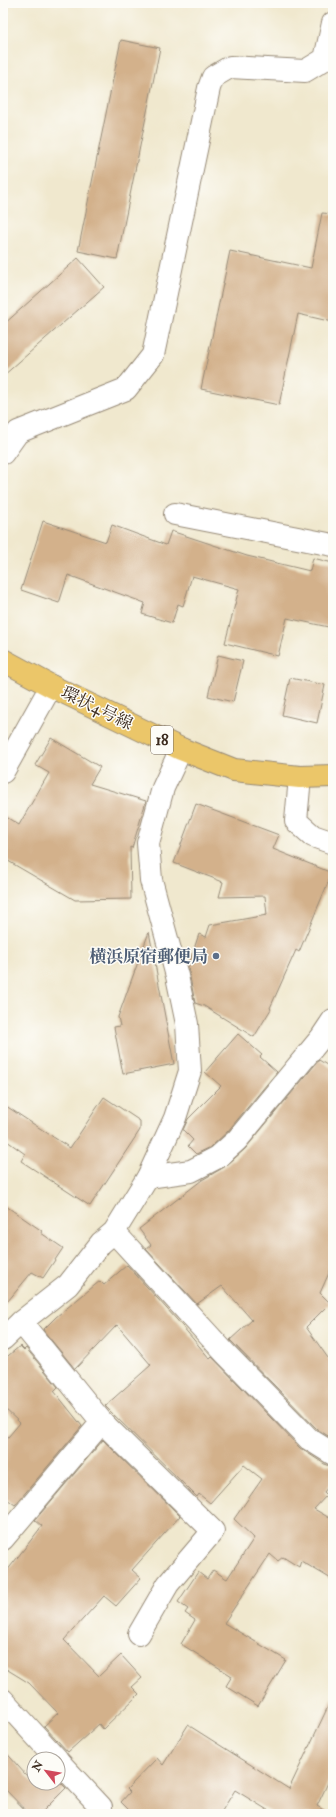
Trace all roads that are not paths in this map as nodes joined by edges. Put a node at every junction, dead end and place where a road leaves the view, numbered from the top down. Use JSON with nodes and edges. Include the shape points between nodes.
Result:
{"nodes":[{"id":1,"x":333,"y":23,"type":"edge"},
{"id":2,"x":3,"y":454,"type":"edge"},
{"id":3,"x":175,"y":514,"type":"dead end"},
{"id":4,"x":333,"y":545,"type":"edge"},
{"id":5,"x":3,"y":660,"type":"edge"},
{"id":6,"x":51,"y":686,"type":"junction"},
{"id":7,"x":180,"y":749,"type":"junction"},
{"id":8,"x":3,"y":772,"type":"edge"},
{"id":9,"x":333,"y":776,"type":"edge"},
{"id":10,"x":300,"y":777,"type":"junction"},
{"id":11,"x":333,"y":843,"type":"edge"},
{"id":12,"x":333,"y":1020,"type":"edge"},
{"id":13,"x":327,"y":1045,"type":"edge"},
{"id":14,"x":148,"y":1178,"type":"junction"},
{"id":15,"x":114,"y":1232,"type":"junction"},
{"id":16,"x":21,"y":1322,"type":"junction"},
{"id":17,"x":3,"y":1339,"type":"edge"},
{"id":18,"x":102,"y":1422,"type":"junction"},
{"id":19,"x":333,"y":1454,"type":"edge"},
{"id":20,"x":3,"y":1539,"type":"edge"},
{"id":21,"x":139,"y":1634,"type":"dead end"},
{"id":22,"x":3,"y":1700,"type":"edge"},
{"id":23,"x":49,"y":1751,"type":"edge"},
{"id":24,"x":66,"y":1770,"type":"edge"},
{"id":25,"x":101,"y":1807,"type":"dead end"}],
"edges":[{"from":1,"to":2,"type":"street","via":[[325,59],[305,71],[230,67],[213,77],[153,355],[126,389],[18,432]]},
{"from":3,"to":4,"type":"street"},
{"from":5,"to":6,"type":"main road","name":"環状4号線","number":"18"},
{"from":6,"to":7,"type":"main road","name":"環状4号線","number":"18"},
{"from":6,"to":8,"type":"street"},
{"from":7,"to":10,"type":"main road","name":"環状4号線","number":"18","via":[[234,770]]},
{"from":7,"to":14,"type":"street","via":[[163,788],[148,844],[151,880],[187,1024],[190,1071],[175,1118]]},
{"from":9,"to":10,"type":"main road","name":"環状4号線","number":"18"},
{"from":10,"to":11,"type":"street","via":[[296,821],[312,836]]},
{"from":12,"to":13,"type":"street"},
{"from":13,"to":14,"type":"street","via":[[218,1157],[191,1171]]},
{"from":14,"to":15,"type":"street"},
{"from":15,"to":16,"type":"street","via":[[101,1243],[68,1285]]},
{"from":15,"to":19,"type":"street","via":[[256,1385],[309,1438]]},
{"from":16,"to":17,"type":"street"},
{"from":16,"to":18,"type":"street"},
{"from":18,"to":20,"type":"street"},
{"from":18,"to":21,"type":"street","via":[[213,1531],[168,1584]]},
{"from":22,"to":23,"type":"street"},
{"from":24,"to":25,"type":"street"}]}
